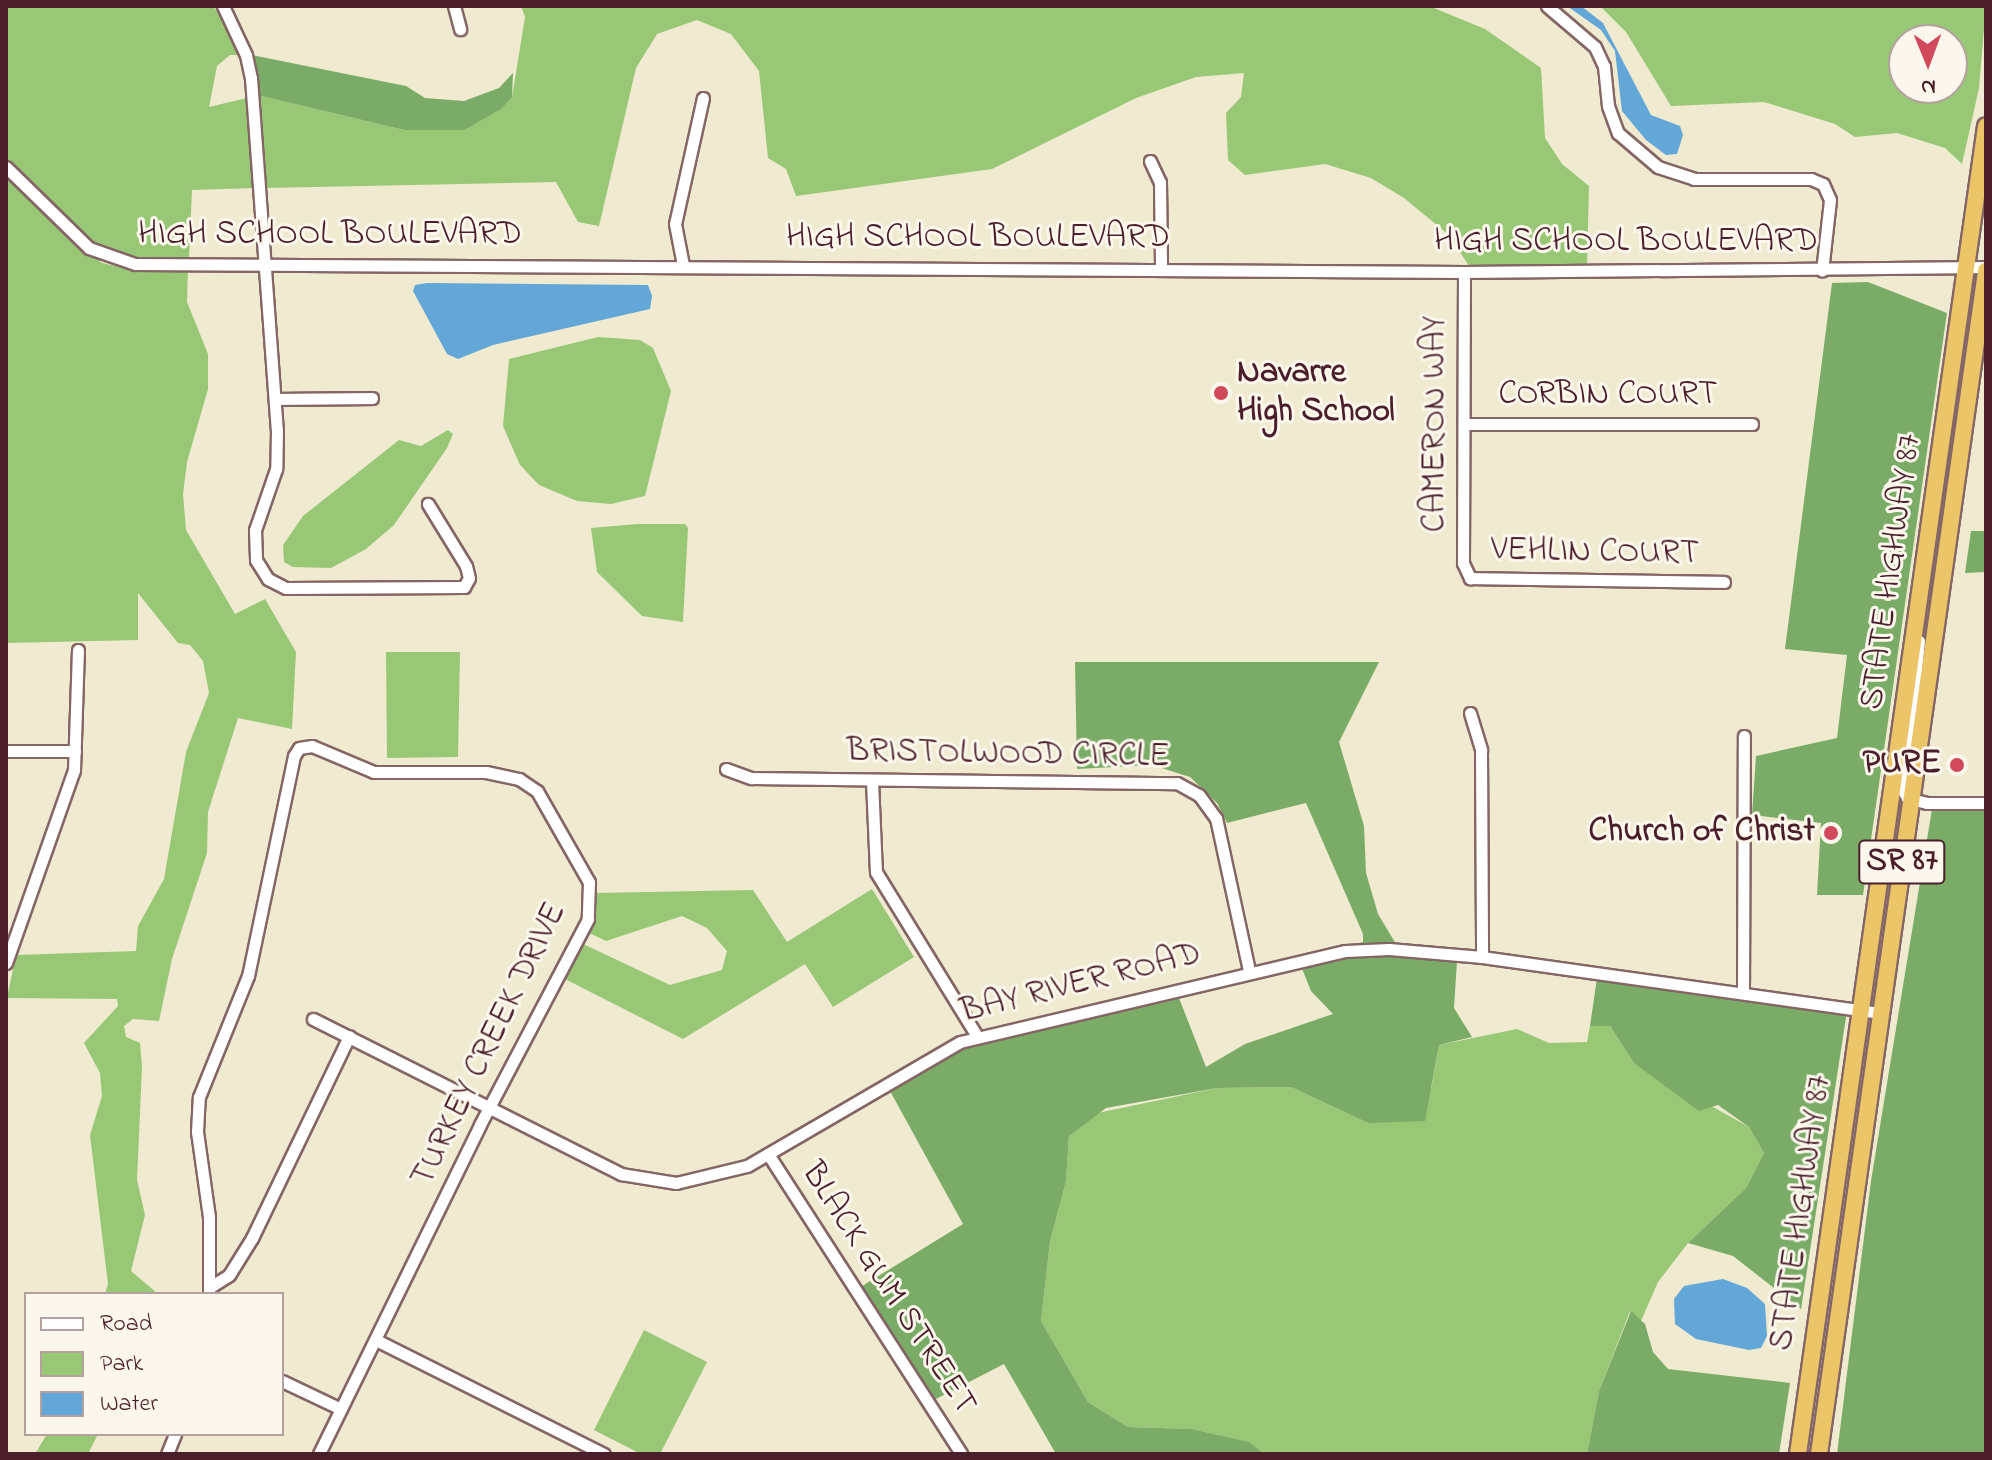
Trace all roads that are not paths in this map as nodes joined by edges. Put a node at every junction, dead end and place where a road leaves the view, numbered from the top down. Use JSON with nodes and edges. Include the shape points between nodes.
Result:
{"nodes":[{"id":1,"x":223,"y":6,"type":"edge"},
{"id":2,"x":454,"y":6,"type":"edge"},
{"id":3,"x":1547,"y":6,"type":"edge"},
{"id":4,"x":460,"y":29,"type":"dead end"},
{"id":5,"x":703,"y":98,"type":"dead end"},
{"id":6,"x":1986,"y":126,"type":"edge"},
{"id":7,"x":1150,"y":161,"type":"dead end"},
{"id":8,"x":6,"y":167,"type":"edge"},
{"id":9,"x":266,"y":263,"type":"junction"},
{"id":10,"x":683,"y":265,"type":"junction"},
{"id":11,"x":1966,"y":266,"type":"junction"},
{"id":12,"x":1161,"y":268,"type":"junction"},
{"id":13,"x":1986,"y":269,"type":"edge"},
{"id":14,"x":1822,"y":271,"type":"junction"},
{"id":15,"x":1464,"y":272,"type":"junction"},
{"id":16,"x":372,"y":398,"type":"dead end"},
{"id":17,"x":275,"y":399,"type":"junction"},
{"id":18,"x":1464,"y":424,"type":"junction"},
{"id":19,"x":1752,"y":424,"type":"dead end"},
{"id":20,"x":428,"y":504,"type":"dead end"},
{"id":21,"x":1468,"y":576,"type":"joint"},
{"id":22,"x":1724,"y":582,"type":"dead end"},
{"id":23,"x":1919,"y":598,"type":"junction"},
{"id":24,"x":78,"y":650,"type":"dead end"},
{"id":25,"x":1470,"y":713,"type":"dead end"},
{"id":26,"x":1744,"y":736,"type":"dead end"},
{"id":27,"x":6,"y":751,"type":"edge"},
{"id":28,"x":75,"y":751,"type":"junction"},
{"id":29,"x":726,"y":769,"type":"dead end"},
{"id":30,"x":872,"y":781,"type":"junction"},
{"id":31,"x":1911,"y":800,"type":"junction"},
{"id":32,"x":1986,"y":803,"type":"edge"},
{"id":33,"x":7,"y":956,"type":"edge"},
{"id":34,"x":1482,"y":957,"type":"junction"},
{"id":35,"x":1249,"y":971,"type":"junction"},
{"id":36,"x":1743,"y":992,"type":"junction"},
{"id":37,"x":1862,"y":1007,"type":"junction"},
{"id":38,"x":1881,"y":1013,"type":"junction"},
{"id":39,"x":313,"y":1019,"type":"dead end"},
{"id":40,"x":349,"y":1036,"type":"junction"},
{"id":41,"x":977,"y":1036,"type":"junction"},
{"id":42,"x":489,"y":1107,"type":"junction"},
{"id":43,"x":768,"y":1154,"type":"junction"},
{"id":44,"x":210,"y":1290,"type":"edge"},
{"id":45,"x":376,"y":1340,"type":"junction"},
{"id":46,"x":284,"y":1382,"type":"edge"},
{"id":47,"x":341,"y":1409,"type":"junction"},
{"id":48,"x":319,"y":1454,"type":"edge"},
{"id":49,"x":604,"y":1454,"type":"edge"},
{"id":50,"x":961,"y":1454,"type":"edge"},
{"id":51,"x":1798,"y":1454,"type":"edge"},
{"id":52,"x":1819,"y":1454,"type":"edge"}],
"edges":[{"from":1,"to":9,"type":"street","via":[[251,78]]},
{"from":2,"to":4,"type":"street"},
{"from":3,"to":14,"type":"street","via":[[1595,47],[1604,66],[1610,118],[1618,133],[1658,167],[1694,179],[1811,179],[1823,184],[1830,200]]},
{"from":5,"to":10,"type":"street","via":[[675,224]]},
{"from":6,"to":11,"type":"highway","name":"STATE HIGHWAY 87","number":"SR 87"},
{"from":7,"to":12,"type":"street","via":[[1160,182]]},
{"from":8,"to":9,"type":"street","name":"HIGH SCHOOL BOULEVARD","via":[[104,257],[135,264]]},
{"from":9,"to":10,"type":"street","name":"HIGH SCHOOL BOULEVARD"},
{"from":9,"to":17,"type":"street"},
{"from":10,"to":12,"type":"street","name":"HIGH SCHOOL BOULEVARD"},
{"from":11,"to":13,"type":"street","name":"HIGH SCHOOL BOULEVARD"},
{"from":11,"to":14,"type":"street","name":"HIGH SCHOOL BOULEVARD"},
{"from":11,"to":23,"type":"highway","name":"STATE HIGHWAY 87","number":"SR 87"},
{"from":12,"to":15,"type":"street","name":"HIGH SCHOOL BOULEVARD"},
{"from":13,"to":31,"type":"highway","number":"SR 87"},
{"from":14,"to":15,"type":"street","name":"HIGH SCHOOL BOULEVARD"},
{"from":15,"to":18,"type":"street","name":"CAMERON WAY"},
{"from":16,"to":17,"type":"street"},
{"from":17,"to":20,"type":"street","via":[[276,469],[253,543],[268,579],[297,589],[464,587],[469,578],[466,566]]},
{"from":18,"to":19,"type":"street","name":"CORBIN COURT"},
{"from":18,"to":21,"type":"street","name":"CAMERON WAY","via":[[1463,563]]},
{"from":21,"to":22,"type":"street","name":"VEHLIN COURT","via":[[1478,581]]},
{"from":23,"to":31,"type":"street","via":[[1919,657],[1902,784]]},
{"from":23,"to":37,"type":"highway","name":"STATE HIGHWAY 87","number":"SR 87"},
{"from":24,"to":28,"type":"street"},
{"from":25,"to":34,"type":"street","via":[[1481,750]]},
{"from":26,"to":36,"type":"street"},
{"from":27,"to":28,"type":"street"},
{"from":28,"to":33,"type":"street","via":[[68,787]]},
{"from":29,"to":30,"type":"street","name":"BRISTOLWOOD CIRCLE","via":[[751,778]]},
{"from":30,"to":35,"type":"street","name":"BRISTOLWOOD CIRCLE","via":[[1139,779],[1189,788],[1208,803],[1216,818]]},
{"from":30,"to":41,"type":"street","via":[[874,860],[882,888]]},
{"from":31,"to":32,"type":"street"},
{"from":31,"to":38,"type":"highway","number":"SR 87"},
{"from":34,"to":35,"type":"street","name":"BAY RIVER ROAD","via":[[1368,948]]},
{"from":34,"to":36,"type":"street","name":"BAY RIVER ROAD"},
{"from":35,"to":41,"type":"street","name":"BAY RIVER ROAD"},
{"from":36,"to":37,"type":"street","name":"BAY RIVER ROAD"},
{"from":37,"to":38,"type":"street","name":"BAY RIVER ROAD"},
{"from":37,"to":51,"type":"highway","name":"STATE HIGHWAY 87","number":"SR 87"},
{"from":38,"to":52,"type":"highway","number":"SR 87"},
{"from":39,"to":40,"type":"street","name":"BAY RIVER ROAD"},
{"from":40,"to":42,"type":"street","name":"BAY RIVER ROAD"},
{"from":40,"to":44,"type":"street","via":[[252,1238],[229,1275]]},
{"from":41,"to":43,"type":"street","name":"BAY RIVER ROAD"},
{"from":42,"to":43,"type":"street","name":"BAY RIVER ROAD","via":[[621,1174],[661,1182],[723,1174]]},
{"from":42,"to":44,"type":"street","name":"TURKEY CREEK DRIVE","via":[[588,919],[589,882],[537,791],[519,779],[486,772],[374,772],[306,746],[294,756],[248,976],[199,1097]]},
{"from":42,"to":45,"type":"street","name":"TURKEY CREEK DRIVE"},
{"from":43,"to":50,"type":"street","name":"BLACK GUM STREET"},
{"from":45,"to":47,"type":"street","name":"TURKEY CREEK DRIVE"},
{"from":45,"to":49,"type":"street"},
{"from":46,"to":47,"type":"street"},
{"from":47,"to":48,"type":"street","name":"TURKEY CREEK DRIVE"}]}
